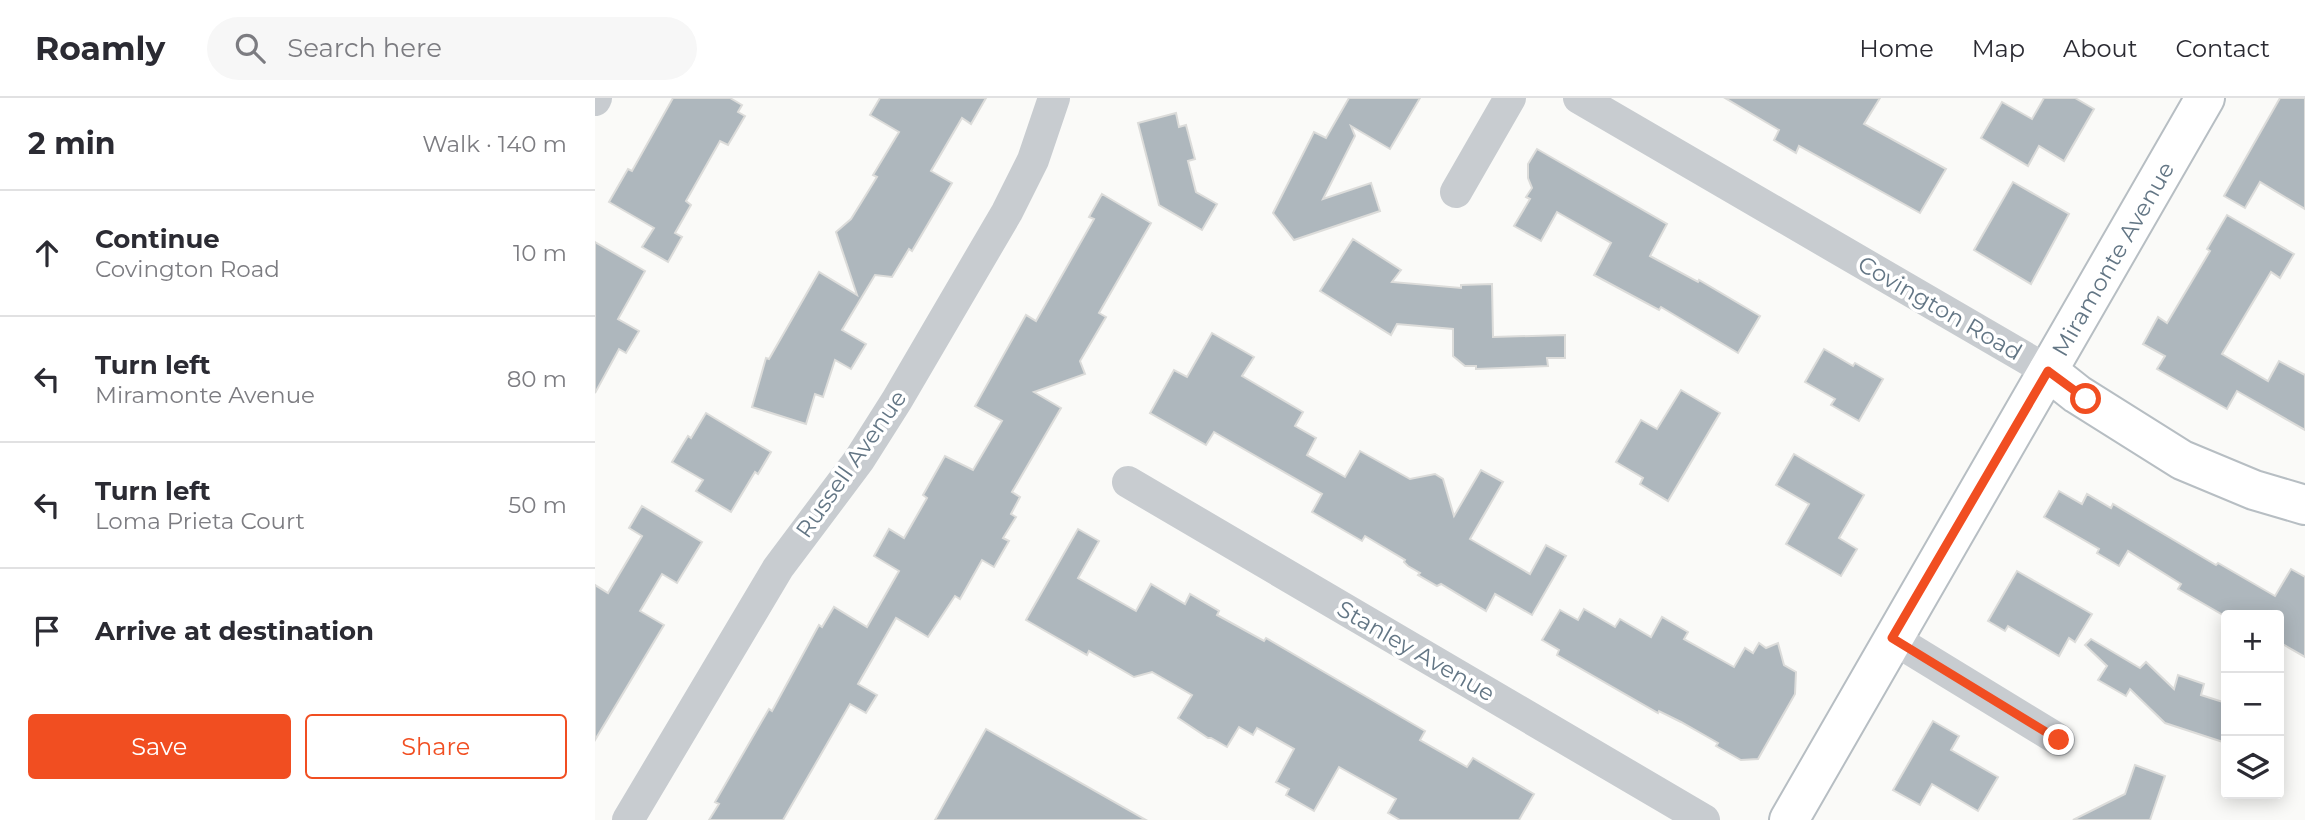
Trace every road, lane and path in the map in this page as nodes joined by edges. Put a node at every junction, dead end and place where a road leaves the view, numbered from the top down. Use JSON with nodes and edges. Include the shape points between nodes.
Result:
{"nodes":[{"id":1,"x":1054,"y":98,"type":"edge"},
{"id":2,"x":1510,"y":98,"type":"edge"},
{"id":3,"x":1580,"y":98,"type":"edge"},
{"id":4,"x":2205,"y":98,"type":"edge"},
{"id":5,"x":1628,"y":110,"type":"edge"},
{"id":6,"x":1456,"y":192,"type":"dead end"},
{"id":7,"x":2048,"y":371,"type":"junction"},
{"id":8,"x":1128,"y":482,"type":"dead end"},
{"id":9,"x":2305,"y":505,"type":"edge"},
{"id":10,"x":1892,"y":638,"type":"junction"},
{"id":11,"x":2059,"y":740,"type":"dead end"},
{"id":12,"x":628,"y":820,"type":"edge"},
{"id":13,"x":1704,"y":820,"type":"edge"},
{"id":14,"x":1789,"y":820,"type":"edge"}],
"edges":[{"from":1,"to":12,"type":"street","name":"Russell Avenue","via":[[1033,160],[1007,212],[897,400],[859,460],[778,568]]},
{"from":2,"to":6,"type":"street"},
{"from":3,"to":5,"type":"street","name":"Covington Road"},
{"from":4,"to":7,"type":"street","name":"Miramonte Avenue"},
{"from":5,"to":7,"type":"street","name":"Covington Road"},
{"from":7,"to":9,"type":"street","name":"Covington Road","via":[[2182,460]]},
{"from":7,"to":10,"type":"street","name":"Miramonte Avenue"},
{"from":8,"to":13,"type":"street","name":"Stanley Avenue"},
{"from":10,"to":11,"type":"street"},
{"from":10,"to":14,"type":"street","name":"Miramonte Avenue"}]}
